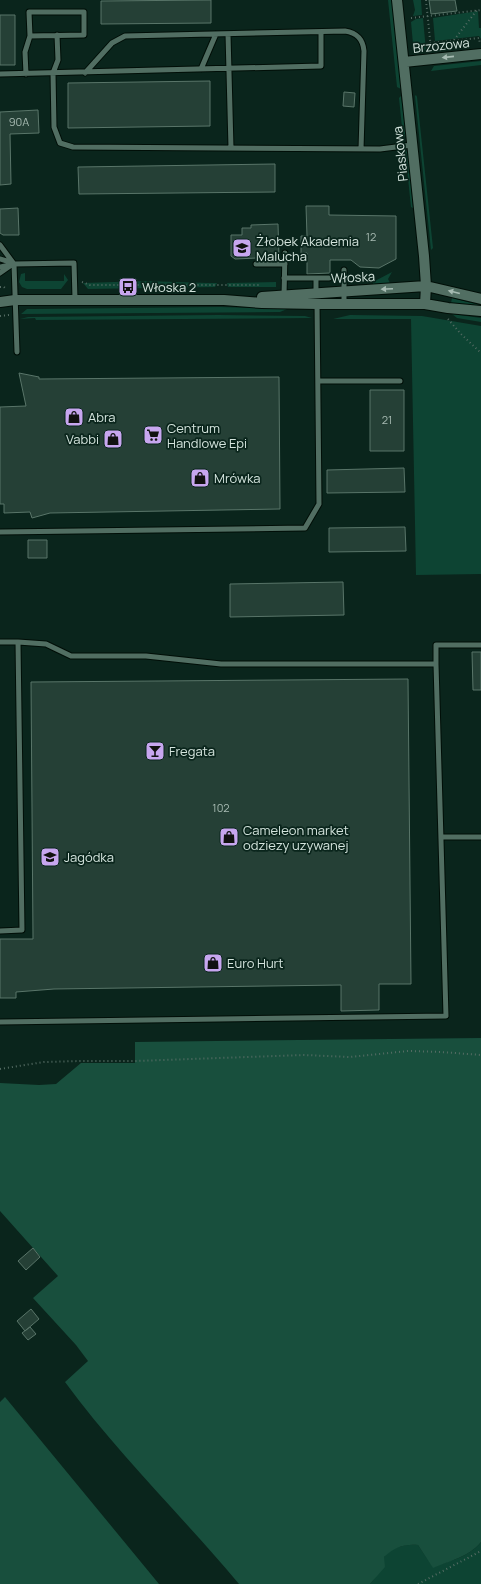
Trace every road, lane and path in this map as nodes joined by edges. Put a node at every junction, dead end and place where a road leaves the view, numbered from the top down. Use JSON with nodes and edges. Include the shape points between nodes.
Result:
{"nodes":[{"id":1,"x":397,"y":0,"type":"edge"},
{"id":2,"x":426,"y":0,"type":"edge"},
{"id":3,"x":477,"y":10,"type":"junction"},
{"id":4,"x":481,"y":10,"type":"edge"},
{"id":5,"x":427,"y":16,"type":"junction"},
{"id":6,"x":411,"y":18,"type":"dead end"},
{"id":7,"x":321,"y":32,"type":"junction"},
{"id":8,"x":216,"y":34,"type":"junction"},
{"id":9,"x":228,"y":34,"type":"junction"},
{"id":10,"x":58,"y":35,"type":"junction"},
{"id":11,"x":30,"y":36,"type":"junction"},
{"id":12,"x":454,"y":40,"type":"junction"},
{"id":13,"x":430,"y":43,"type":"junction"},
{"id":14,"x":481,"y":47,"type":"edge"},
{"id":15,"x":481,"y":54,"type":"edge"},
{"id":16,"x":432,"y":59,"type":"junction"},
{"id":17,"x":404,"y":62,"type":"junction"},
{"id":18,"x":229,"y":68,"type":"junction"},
{"id":19,"x":201,"y":69,"type":"junction"},
{"id":20,"x":85,"y":73,"type":"junction"},
{"id":21,"x":0,"y":74,"type":"edge"},
{"id":22,"x":26,"y":74,"type":"junction"},
{"id":23,"x":53,"y":74,"type":"junction"},
{"id":24,"x":412,"y":145,"type":"junction"},
{"id":25,"x":231,"y":148,"type":"junction"},
{"id":26,"x":361,"y":149,"type":"junction"},
{"id":27,"x":0,"y":245,"type":"edge"},
{"id":28,"x":0,"y":252,"type":"edge"},
{"id":29,"x":285,"y":253,"type":"dead end"},
{"id":30,"x":0,"y":259,"type":"edge"},
{"id":31,"x":14,"y":264,"type":"junction"},
{"id":32,"x":256,"y":264,"type":"dead end"},
{"id":33,"x":285,"y":264,"type":"junction"},
{"id":34,"x":0,"y":267,"type":"edge"},
{"id":35,"x":344,"y":270,"type":"dead end"},
{"id":36,"x":0,"y":272,"type":"edge"},
{"id":37,"x":74,"y":278,"type":"junction"},
{"id":38,"x":284,"y":278,"type":"junction"},
{"id":39,"x":316,"y":278,"type":"junction"},
{"id":40,"x":329,"y":278,"type":"dead end"},
{"id":41,"x":261,"y":285,"type":"dead end"},
{"id":42,"x":426,"y":286,"type":"junction"},
{"id":43,"x":0,"y":287,"type":"edge"},
{"id":44,"x":4,"y":287,"type":"dead end"},
{"id":45,"x":344,"y":291,"type":"junction"},
{"id":46,"x":316,"y":293,"type":"junction"},
{"id":47,"x":0,"y":298,"type":"edge"},
{"id":48,"x":74,"y":299,"type":"junction"},
{"id":49,"x":284,"y":299,"type":"junction"},
{"id":50,"x":481,"y":299,"type":"edge"},
{"id":51,"x":15,"y":300,"type":"junction"},
{"id":52,"x":0,"y":302,"type":"edge"},
{"id":53,"x":317,"y":304,"type":"junction"},
{"id":54,"x":344,"y":304,"type":"junction"},
{"id":55,"x":425,"y":304,"type":"junction"},
{"id":56,"x":481,"y":311,"type":"edge"},
{"id":57,"x":447,"y":318,"type":"dead end"},
{"id":58,"x":17,"y":352,"type":"dead end"},
{"id":59,"x":481,"y":354,"type":"edge"},
{"id":60,"x":318,"y":381,"type":"junction"},
{"id":61,"x":400,"y":381,"type":"dead end"},
{"id":62,"x":0,"y":532,"type":"edge"},
{"id":63,"x":0,"y":642,"type":"edge"},
{"id":64,"x":18,"y":642,"type":"junction"},
{"id":65,"x":481,"y":644,"type":"edge"},
{"id":66,"x":436,"y":664,"type":"junction"},
{"id":67,"x":481,"y":837,"type":"edge"},
{"id":68,"x":441,"y":838,"type":"junction"},
{"id":69,"x":0,"y":930,"type":"edge"},
{"id":70,"x":0,"y":1022,"type":"edge"},
{"id":71,"x":481,"y":1055,"type":"edge"},
{"id":72,"x":0,"y":1069,"type":"edge"},
{"id":73,"x":481,"y":1551,"type":"edge"},
{"id":74,"x":418,"y":1584,"type":"edge"}],
"edges":[{"from":1,"to":17,"type":"street","name":"Piaskowa"},
{"from":2,"to":5,"type":"path"},
{"from":3,"to":4,"type":"path"},
{"from":3,"to":5,"type":"path"},
{"from":3,"to":12,"type":"path"},
{"from":5,"to":6,"type":"path"},
{"from":5,"to":13,"type":"path"},
{"from":7,"to":9,"type":"lane"},
{"from":7,"to":18,"type":"lane","via":[[321,66]]},
{"from":7,"to":26,"type":"lane","via":[[351,32],[357,35],[363,45]]},
{"from":8,"to":9,"type":"lane"},
{"from":8,"to":19,"type":"lane"},
{"from":8,"to":20,"type":"lane","via":[[125,36],[112,43]]},
{"from":9,"to":18,"type":"lane"},
{"from":10,"to":11,"type":"lane"},
{"from":10,"to":11,"type":"lane","via":[[84,35],[84,12],[29,12]]},
{"from":10,"to":23,"type":"lane","via":[[58,60]]},
{"from":11,"to":22,"type":"lane","via":[[25,52]]},
{"from":12,"to":13,"type":"path"},
{"from":12,"to":14,"type":"path","via":[[479,38]]},
{"from":13,"to":16,"type":"path"},
{"from":15,"to":16,"type":"street","name":"Brzozowa","one_way":true},
{"from":16,"to":17,"type":"street","name":"Brzozowa"},
{"from":17,"to":24,"type":"street","name":"Piaskowa"},
{"from":18,"to":19,"type":"lane"},
{"from":18,"to":25,"type":"lane"},
{"from":19,"to":20,"type":"lane"},
{"from":20,"to":23,"type":"lane"},
{"from":21,"to":22,"type":"lane"},
{"from":22,"to":23,"type":"lane"},
{"from":23,"to":25,"type":"lane","via":[[54,127],[60,143],[74,148]]},
{"from":24,"to":26,"type":"lane"},
{"from":24,"to":42,"type":"street","name":"Piaskowa"},
{"from":25,"to":26,"type":"lane"},
{"from":27,"to":31,"type":"lane"},
{"from":28,"to":31,"type":"lane"},
{"from":29,"to":33,"type":"lane"},
{"from":30,"to":31,"type":"lane"},
{"from":31,"to":34,"type":"lane"},
{"from":31,"to":36,"type":"lane"},
{"from":31,"to":37,"type":"lane","via":[[74,264]]},
{"from":31,"to":51,"type":"lane"},
{"from":32,"to":33,"type":"lane"},
{"from":33,"to":38,"type":"lane"},
{"from":35,"to":45,"type":"lane"},
{"from":37,"to":41,"type":"path","via":[[90,285]]},
{"from":37,"to":48,"type":"lane"},
{"from":38,"to":39,"type":"lane"},
{"from":38,"to":49,"type":"lane"},
{"from":39,"to":40,"type":"lane"},
{"from":39,"to":46,"type":"lane"},
{"from":42,"to":45,"type":"street","name":"Włoska","one_way":true},
{"from":50,"to":42,"type":"street","name":"Włoska","one_way":true},
{"from":42,"to":55,"type":"street","name":"Piaskowa"},
{"from":43,"to":44,"type":"path"},
{"from":45,"to":46,"type":"street","name":"Włoska"},
{"from":45,"to":54,"type":"lane"},
{"from":46,"to":49,"type":"street","name":"Włoska"},
{"from":46,"to":53,"type":"lane"},
{"from":47,"to":51,"type":"street","name":"Włoska"},
{"from":48,"to":49,"type":"street","name":"Włoska"},
{"from":48,"to":51,"type":"street","name":"Włoska"},
{"from":49,"to":53,"type":"street","name":"Włoska"},
{"from":51,"to":52,"type":"street","name":"Włoska"},
{"from":51,"to":58,"type":"lane"},
{"from":53,"to":54,"type":"street","name":"Włoska"},
{"from":53,"to":60,"type":"lane"},
{"from":54,"to":55,"type":"street","name":"Włoska"},
{"from":55,"to":56,"type":"street","name":"Włoska"},
{"from":57,"to":59,"type":"path"},
{"from":60,"to":61,"type":"lane"},
{"from":60,"to":62,"type":"lane","via":[[319,504],[305,528]]},
{"from":63,"to":64,"type":"lane"},
{"from":64,"to":66,"type":"lane","via":[[46,644],[72,656],[146,656],[221,664]]},
{"from":64,"to":69,"type":"lane","via":[[22,930]]},
{"from":65,"to":66,"type":"lane","via":[[436,645]]},
{"from":66,"to":68,"type":"lane"},
{"from":67,"to":68,"type":"lane"},
{"from":68,"to":70,"type":"lane","via":[[446,1016]]},
{"from":71,"to":72,"type":"path","via":[[408,1051],[350,1057],[304,1055],[135,1061],[80,1060],[44,1062]]},
{"from":73,"to":74,"type":"path"}]}
